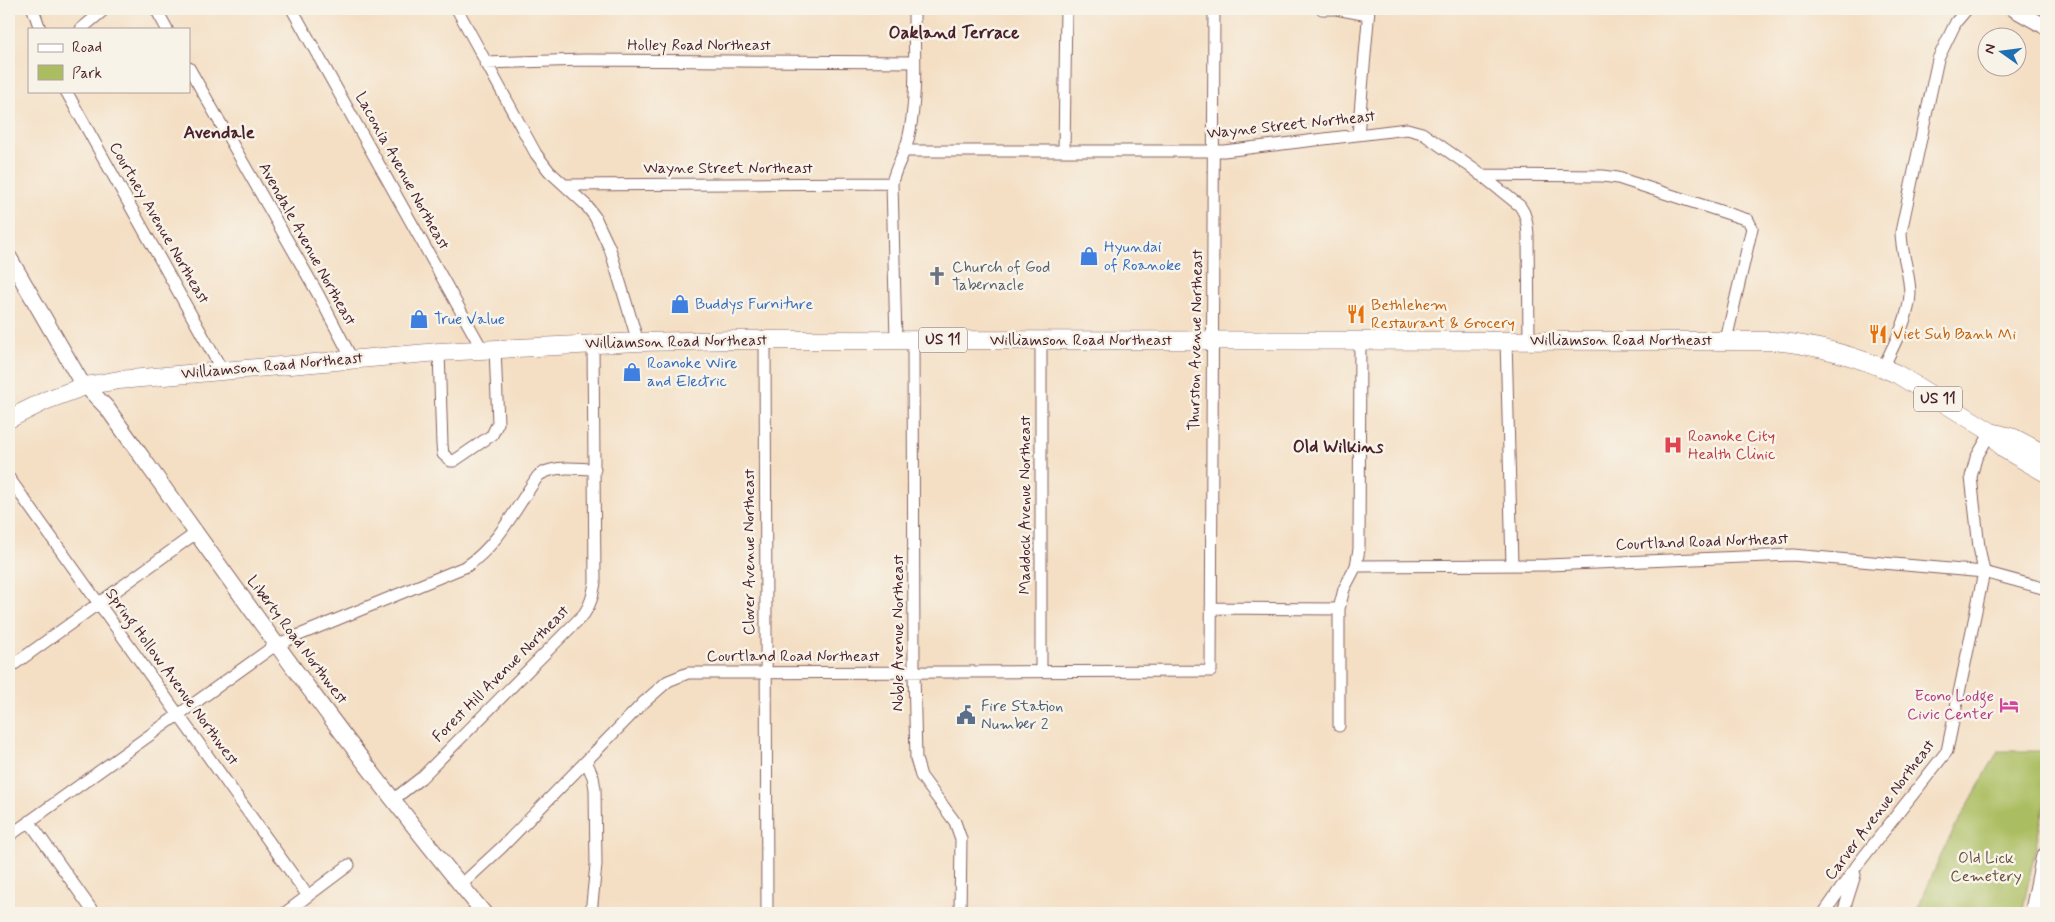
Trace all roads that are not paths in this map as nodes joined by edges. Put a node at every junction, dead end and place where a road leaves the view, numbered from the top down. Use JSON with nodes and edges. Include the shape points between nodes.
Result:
{"nodes":[{"id":1,"x":33,"y":9,"type":"edge"},
{"id":2,"x":105,"y":9,"type":"edge"},
{"id":3,"x":156,"y":9,"type":"edge"},
{"id":4,"x":292,"y":9,"type":"edge"},
{"id":5,"x":456,"y":9,"type":"edge"},
{"id":6,"x":914,"y":9,"type":"edge"},
{"id":7,"x":1066,"y":9,"type":"edge"},
{"id":8,"x":1214,"y":9,"type":"edge"},
{"id":9,"x":1322,"y":9,"type":"edge"},
{"id":10,"x":1967,"y":9,"type":"edge"},
{"id":11,"x":2014,"y":9,"type":"edge"},
{"id":12,"x":1368,"y":12,"type":"edge"},
{"id":13,"x":2046,"y":26,"type":"edge"},
{"id":14,"x":40,"y":28,"type":"edge"},
{"id":15,"x":82,"y":28,"type":"edge"},
{"id":16,"x":166,"y":28,"type":"edge"},
{"id":17,"x":914,"y":62,"type":"junction"},
{"id":18,"x":485,"y":63,"type":"junction"},
{"id":19,"x":190,"y":70,"type":"edge"},
{"id":20,"x":67,"y":92,"type":"edge"},
{"id":21,"x":1358,"y":135,"type":"junction"},
{"id":22,"x":905,"y":151,"type":"junction"},
{"id":23,"x":1064,"y":151,"type":"junction"},
{"id":24,"x":1212,"y":151,"type":"junction"},
{"id":25,"x":1480,"y":175,"type":"junction"},
{"id":26,"x":892,"y":183,"type":"junction"},
{"id":27,"x":565,"y":186,"type":"junction"},
{"id":28,"x":9,"y":257,"type":"edge"},
{"id":29,"x":765,"y":340,"type":"junction"},
{"id":30,"x":904,"y":340,"type":"junction"},
{"id":31,"x":1041,"y":340,"type":"junction"},
{"id":32,"x":1212,"y":340,"type":"junction"},
{"id":33,"x":1360,"y":340,"type":"junction"},
{"id":34,"x":1506,"y":340,"type":"junction"},
{"id":35,"x":1529,"y":340,"type":"junction"},
{"id":36,"x":1726,"y":340,"type":"junction"},
{"id":37,"x":638,"y":342,"type":"junction"},
{"id":38,"x":593,"y":344,"type":"junction"},
{"id":39,"x":488,"y":349,"type":"junction"},
{"id":40,"x":439,"y":352,"type":"junction"},
{"id":41,"x":352,"y":359,"type":"junction"},
{"id":42,"x":1883,"y":368,"type":"junction"},
{"id":43,"x":222,"y":370,"type":"junction"},
{"id":44,"x":85,"y":386,"type":"junction"},
{"id":45,"x":9,"y":419,"type":"edge"},
{"id":46,"x":1991,"y":432,"type":"junction"},
{"id":47,"x":2046,"y":455,"type":"edge"},
{"id":48,"x":595,"y":470,"type":"junction"},
{"id":49,"x":2046,"y":473,"type":"edge"},
{"id":50,"x":9,"y":478,"type":"edge"},
{"id":51,"x":196,"y":533,"type":"junction"},
{"id":52,"x":1512,"y":565,"type":"junction"},
{"id":53,"x":1356,"y":566,"type":"junction"},
{"id":54,"x":1984,"y":572,"type":"junction"},
{"id":55,"x":2046,"y":589,"type":"edge"},
{"id":56,"x":99,"y":604,"type":"junction"},
{"id":57,"x":1211,"y":608,"type":"junction"},
{"id":58,"x":1339,"y":608,"type":"junction"},
{"id":59,"x":277,"y":646,"type":"junction"},
{"id":60,"x":9,"y":668,"type":"edge"},
{"id":61,"x":914,"y":671,"type":"junction"},
{"id":62,"x":1041,"y":671,"type":"junction"},
{"id":63,"x":1211,"y":671,"type":"joint"},
{"id":64,"x":766,"y":672,"type":"junction"},
{"id":65,"x":178,"y":715,"type":"junction"},
{"id":66,"x":1339,"y":726,"type":"dead end"},
{"id":67,"x":586,"y":761,"type":"junction"},
{"id":68,"x":394,"y":799,"type":"junction"},
{"id":69,"x":29,"y":821,"type":"junction"},
{"id":70,"x":9,"y":836,"type":"edge"},
{"id":71,"x":2046,"y":858,"type":"edge"},
{"id":72,"x":1858,"y":864,"type":"junction"},
{"id":73,"x":349,"y":865,"type":"dead end"},
{"id":74,"x":461,"y":885,"type":"junction"},
{"id":75,"x":308,"y":896,"type":"junction"},
{"id":76,"x":94,"y":913,"type":"edge"},
{"id":77,"x":284,"y":913,"type":"edge"},
{"id":78,"x":484,"y":913,"type":"edge"},
{"id":79,"x":590,"y":913,"type":"edge"},
{"id":80,"x":767,"y":913,"type":"edge"},
{"id":81,"x":960,"y":913,"type":"edge"},
{"id":82,"x":1824,"y":913,"type":"edge"},
{"id":83,"x":1843,"y":913,"type":"edge"},
{"id":84,"x":2035,"y":913,"type":"edge"}],
"edges":[{"from":1,"to":14,"type":"street"},
{"from":2,"to":15,"type":"street"},
{"from":3,"to":16,"type":"street"},
{"from":4,"to":39,"type":"street","name":"Laconia Avenue Northeast"},
{"from":5,"to":18,"type":"street"},
{"from":6,"to":17,"type":"street","name":"Noble Avenue Northeast"},
{"from":7,"to":23,"type":"street"},
{"from":8,"to":24,"type":"street","name":"Thurston Avenue Northeast"},
{"from":9,"to":12,"type":"street"},
{"from":10,"to":42,"type":"street","via":[[1956,22],[1938,59],[1901,232],[1909,283],[1908,306]]},
{"from":11,"to":13,"type":"street"},
{"from":12,"to":21,"type":"street"},
{"from":17,"to":18,"type":"street","name":"Holley Road Northeast","via":[[584,60]]},
{"from":17,"to":22,"type":"street","name":"Noble Avenue Northeast","via":[[912,112]]},
{"from":18,"to":27,"type":"street","via":[[536,154]]},
{"from":19,"to":41,"type":"street","name":"Avendale Avenue Northeast"},
{"from":20,"to":43,"type":"street","name":"Courtney Avenue Northeast"},
{"from":21,"to":24,"type":"street","name":"Wayne Street Northeast","via":[[1255,149]]},
{"from":21,"to":25,"type":"street","name":"Wayne Street Northeast","via":[[1416,130]]},
{"from":22,"to":23,"type":"street","name":"Wayne Street Northeast"},
{"from":22,"to":26,"type":"street","name":"Noble Avenue Northeast"},
{"from":23,"to":24,"type":"street","name":"Wayne Street Northeast"},
{"from":24,"to":32,"type":"street","name":"Thurston Avenue Northeast"},
{"from":25,"to":35,"type":"street","name":"Wayne Street Northeast","via":[[1520,206],[1527,222]]},
{"from":25,"to":36,"type":"street","via":[[1618,178],[1748,220],[1752,228]]},
{"from":26,"to":27,"type":"street","name":"Wayne Street Northeast"},
{"from":26,"to":30,"type":"street","name":"Noble Avenue Northeast"},
{"from":27,"to":37,"type":"street","via":[[586,205],[604,236]]},
{"from":28,"to":44,"type":"street","name":"Liberty Road Northwest"},
{"from":29,"to":30,"type":"main road","name":"Williamson Road Northeast","number":"US 11"},
{"from":29,"to":37,"type":"main road","name":"Williamson Road Northeast","number":"US 11"},
{"from":29,"to":64,"type":"street","name":"Clover Avenue Northeast"},
{"from":30,"to":31,"type":"main road","name":"Williamson Road Northeast","number":"US 11"},
{"from":30,"to":61,"type":"street","name":"Noble Avenue Northeast"},
{"from":31,"to":32,"type":"main road","name":"Williamson Road Northeast","number":"US 11"},
{"from":31,"to":62,"type":"street","name":"Maddock Avenue Northeast"},
{"from":32,"to":33,"type":"main road","name":"Williamson Road Northeast","number":"US 11"},
{"from":32,"to":57,"type":"street","name":"Thurston Avenue Northeast"},
{"from":33,"to":34,"type":"main road","name":"Williamson Road Northeast","number":"US 11"},
{"from":33,"to":53,"type":"street","via":[[1360,503]]},
{"from":34,"to":35,"type":"main road","name":"Williamson Road Northeast","number":"US 11"},
{"from":34,"to":52,"type":"street"},
{"from":35,"to":36,"type":"main road","name":"Williamson Road Northeast","number":"US 11"},
{"from":36,"to":42,"type":"main road","name":"Williamson Road Northeast","number":"US 11","via":[[1817,346]]},
{"from":37,"to":38,"type":"main road","name":"Williamson Road Northeast","number":"US 11"},
{"from":38,"to":39,"type":"main road","name":"Williamson Road Northeast","number":"US 11"},
{"from":38,"to":48,"type":"street","name":"Forest Hill Avenue Northeast"},
{"from":39,"to":40,"type":"main road","name":"Williamson Road Northeast","number":"US 11"},
{"from":39,"to":40,"type":"street","name":"Laconia Avenue Northeast","via":[[498,423],[496,430],[454,461],[445,457],[442,446]]},
{"from":40,"to":41,"type":"main road","name":"Williamson Road Northeast","number":"US 11"},
{"from":41,"to":43,"type":"main road","name":"Williamson Road Northeast","number":"US 11"},
{"from":42,"to":46,"type":"main road","name":"Williamson Road Northeast","number":"US 11"},
{"from":43,"to":44,"type":"main road","name":"Williamson Road Northeast","number":"US 11"},
{"from":44,"to":45,"type":"main road","name":"Williamson Road Northeast","number":"US 11"},
{"from":44,"to":51,"type":"street","name":"Liberty Road Northwest","via":[[107,408]]},
{"from":46,"to":47,"type":"main road","name":"Williamson Road Northeast","number":"US 11","via":[[2014,438]]},
{"from":46,"to":49,"type":"main road","name":"Williamson Road Northeast","number":"US 11","via":[[2004,449]]},
{"from":46,"to":54,"type":"street","name":"Carver Avenue Northeast","via":[[1976,458],[1971,477]]},
{"from":48,"to":59,"type":"street","via":[[554,469],[544,472],[481,556],[467,566]]},
{"from":48,"to":68,"type":"street","name":"Forest Hill Avenue Northeast","via":[[595,582],[589,607],[421,778]]},
{"from":50,"to":56,"type":"street","name":"Spring Hollow Avenue Northwest"},
{"from":51,"to":56,"type":"street"},
{"from":51,"to":59,"type":"street","name":"Liberty Road Northwest"},
{"from":52,"to":53,"type":"street","name":"Courtland Road Northeast"},
{"from":52,"to":54,"type":"street","name":"Courtland Road Northeast","via":[[1793,554]]},
{"from":53,"to":58,"type":"street"},
{"from":54,"to":55,"type":"street","name":"Courtland Road Northeast"},
{"from":54,"to":72,"type":"street","name":"Carver Avenue Northeast","via":[[1950,746],[1933,772]]},
{"from":56,"to":60,"type":"street"},
{"from":56,"to":65,"type":"street","name":"Spring Hollow Avenue Northwest"},
{"from":57,"to":58,"type":"street"},
{"from":57,"to":63,"type":"street","name":"Thurston Avenue Northeast"},
{"from":58,"to":66,"type":"street"},
{"from":59,"to":65,"type":"street"},
{"from":59,"to":68,"type":"street","name":"Liberty Road Northwest"},
{"from":61,"to":62,"type":"street","name":"Courtland Road Northeast"},
{"from":61,"to":64,"type":"street","name":"Courtland Road Northeast"},
{"from":61,"to":81,"type":"street","name":"Noble Avenue Northeast","via":[[917,766],[958,829],[961,840]]},
{"from":62,"to":63,"type":"street","name":"Courtland Road Northeast"},
{"from":64,"to":67,"type":"street","name":"Courtland Road Northeast","via":[[694,672],[677,676],[643,703]]},
{"from":64,"to":80,"type":"street","name":"Clover Avenue Northeast"},
{"from":65,"to":69,"type":"street"},
{"from":65,"to":75,"type":"street","name":"Spring Hollow Avenue Northwest"},
{"from":67,"to":74,"type":"street","name":"Courtland Road Northeast"},
{"from":67,"to":79,"type":"street","via":[[595,789],[596,865]]},
{"from":68,"to":74,"type":"street","name":"Liberty Road Northwest"},
{"from":69,"to":70,"type":"street"},
{"from":69,"to":76,"type":"street"},
{"from":71,"to":84,"type":"highway"},
{"from":72,"to":82,"type":"street","name":"Carver Avenue Northeast"},
{"from":72,"to":83,"type":"street"},
{"from":73,"to":75,"type":"street"},
{"from":74,"to":78,"type":"street","name":"Liberty Road Northwest"},
{"from":75,"to":77,"type":"street"}]}
